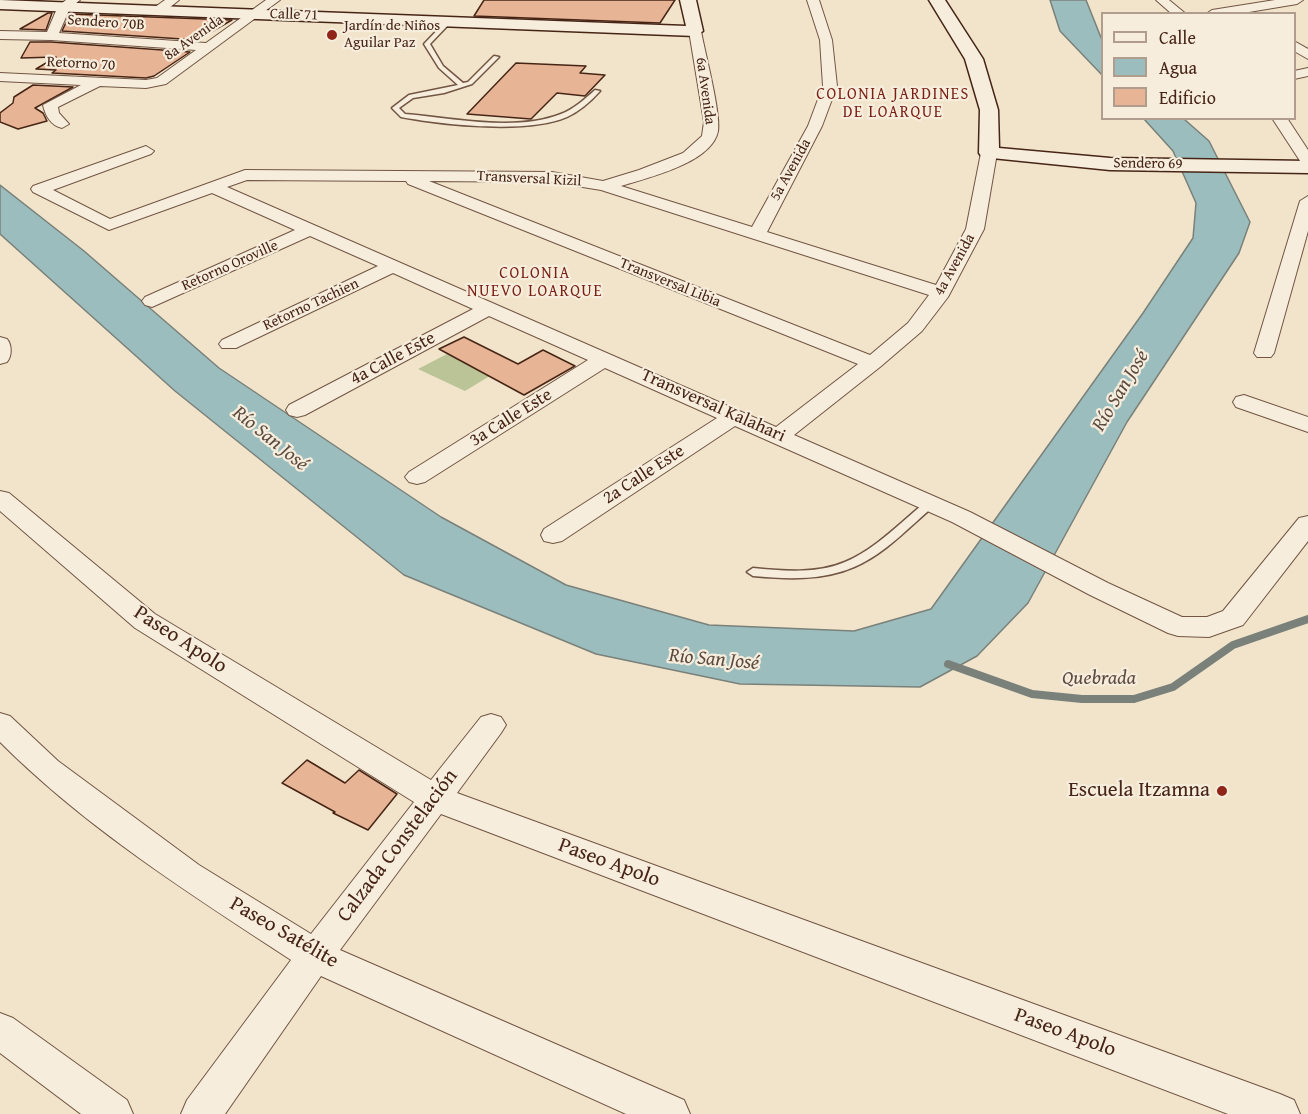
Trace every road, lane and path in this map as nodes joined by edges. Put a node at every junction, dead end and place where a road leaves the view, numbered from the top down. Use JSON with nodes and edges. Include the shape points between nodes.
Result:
{"nodes":[{"id":1,"x":173,"y":0,"type":"edge"},
{"id":2,"x":274,"y":0,"type":"edge"},
{"id":3,"x":688,"y":0,"type":"edge"},
{"id":4,"x":813,"y":0,"type":"edge"},
{"id":5,"x":937,"y":0,"type":"edge"},
{"id":6,"x":1162,"y":0,"type":"edge"},
{"id":7,"x":1298,"y":0,"type":"edge"},
{"id":8,"x":69,"y":3,"type":"edge"},
{"id":9,"x":0,"y":4,"type":"edge"},
{"id":10,"x":159,"y":10,"type":"junction"},
{"id":11,"x":1246,"y":11,"type":"edge"},
{"id":12,"x":1177,"y":12,"type":"edge"},
{"id":13,"x":257,"y":14,"type":"junction"},
{"id":14,"x":448,"y":22,"type":"junction"},
{"id":15,"x":695,"y":31,"type":"junction"},
{"id":16,"x":0,"y":35,"type":"edge"},
{"id":17,"x":51,"y":36,"type":"junction"},
{"id":18,"x":209,"y":47,"type":"junction"},
{"id":19,"x":496,"y":57,"type":"dead end"},
{"id":20,"x":0,"y":76,"type":"edge"},
{"id":21,"x":99,"y":81,"type":"junction"},
{"id":22,"x":161,"y":81,"type":"joint"},
{"id":23,"x":463,"y":86,"type":"junction"},
{"id":24,"x":597,"y":92,"type":"dead end"},
{"id":25,"x":1280,"y":120,"type":"edge"},
{"id":26,"x":62,"y":124,"type":"dead end"},
{"id":27,"x":146,"y":151,"type":"dead end"},
{"id":28,"x":989,"y":153,"type":"junction"},
{"id":29,"x":1303,"y":165,"type":"edge"},
{"id":30,"x":400,"y":175,"type":"junction"},
{"id":31,"x":604,"y":186,"type":"junction"},
{"id":32,"x":213,"y":187,"type":"junction"},
{"id":33,"x":1308,"y":201,"type":"edge"},
{"id":34,"x":309,"y":231,"type":"junction"},
{"id":35,"x":758,"y":234,"type":"junction"},
{"id":36,"x":393,"y":266,"type":"junction"},
{"id":37,"x":941,"y":292,"type":"junction"},
{"id":38,"x":152,"y":301,"type":"dead end"},
{"id":39,"x":490,"y":308,"type":"junction"},
{"id":40,"x":0,"y":343,"type":"edge"},
{"id":41,"x":229,"y":344,"type":"dead end"},
{"id":42,"x":1264,"y":353,"type":"dead end"},
{"id":43,"x":0,"y":358,"type":"edge"},
{"id":44,"x":605,"y":359,"type":"junction"},
{"id":45,"x":873,"y":363,"type":"junction"},
{"id":46,"x":1244,"y":402,"type":"dead end"},
{"id":47,"x":297,"y":410,"type":"dead end"},
{"id":48,"x":735,"y":416,"type":"junction"},
{"id":49,"x":1308,"y":425,"type":"edge"},
{"id":50,"x":780,"y":435,"type":"junction"},
{"id":51,"x":417,"y":477,"type":"dead end"},
{"id":52,"x":0,"y":498,"type":"edge"},
{"id":53,"x":931,"y":503,"type":"junction"},
{"id":54,"x":1308,"y":524,"type":"edge"},
{"id":55,"x":554,"y":534,"type":"dead end"},
{"id":56,"x":753,"y":572,"type":"dead end"},
{"id":57,"x":0,"y":724,"type":"edge"},
{"id":58,"x":491,"y":724,"type":"dead end"},
{"id":59,"x":434,"y":798,"type":"junction"},
{"id":60,"x":315,"y":956,"type":"junction"},
{"id":61,"x":0,"y":1031,"type":"edge"},
{"id":62,"x":113,"y":1114,"type":"edge"},
{"id":63,"x":201,"y":1114,"type":"edge"},
{"id":64,"x":670,"y":1114,"type":"edge"},
{"id":65,"x":1280,"y":1114,"type":"edge"}],
"edges":[{"from":1,"to":10,"type":"street"},
{"from":2,"to":13,"type":"street","name":"8a Avenida"},
{"from":3,"to":15,"type":"street","name":"6a Avenida"},
{"from":4,"to":35,"type":"street","name":"5a Avenida","via":[[826,40],[830,86],[815,126]]},
{"from":5,"to":28,"type":"street","name":"4a Avenida","via":[[974,59],[989,110]]},
{"from":6,"to":12,"type":"street"},
{"from":7,"to":11,"type":"street"},
{"from":8,"to":9,"type":"street","name":"Calle 71"},
{"from":8,"to":10,"type":"street","name":"Calle 71"},
{"from":8,"to":17,"type":"street"},
{"from":10,"to":13,"type":"street","name":"Calle 71"},
{"from":13,"to":14,"type":"street","name":"Calle 71"},
{"from":13,"to":18,"type":"street","name":"8a Avenida"},
{"from":14,"to":15,"type":"street","name":"Calle 71"},
{"from":14,"to":23,"type":"lane","via":[[427,44],[441,67]]},
{"from":15,"to":31,"type":"street","name":"6a Avenida","via":[[711,122],[706,142],[688,157]]},
{"from":16,"to":17,"type":"street","name":"Sendero 70B"},
{"from":17,"to":18,"type":"street","name":"Sendero 70B"},
{"from":18,"to":22,"type":"street","name":"8a Avenida"},
{"from":19,"to":23,"type":"lane"},
{"from":20,"to":21,"type":"street","name":"Retorno 70"},
{"from":21,"to":22,"type":"street","name":"Retorno 70"},
{"from":21,"to":26,"type":"street","via":[[50,105],[52,114]]},
{"from":23,"to":24,"type":"lane","via":[[411,96],[395,108],[403,116],[520,123],[565,115]]},
{"from":25,"to":29,"type":"street"},
{"from":27,"to":32,"type":"street","name":"Transversal Kizil","via":[[39,189],[109,225]]},
{"from":28,"to":29,"type":"street","name":"Sendero 69","via":[[1110,164]]},
{"from":28,"to":37,"type":"street","name":"4a Avenida","via":[[975,229]]},
{"from":30,"to":31,"type":"street","name":"Transversal Kizil","via":[[552,177]]},
{"from":30,"to":32,"type":"street","name":"Transversal Kizil","via":[[245,175]]},
{"from":30,"to":45,"type":"street","name":"Transversal Libia"},
{"from":31,"to":35,"type":"street","name":"Transversal Kizil"},
{"from":32,"to":34,"type":"street","name":"Transversal Kalahari"},
{"from":33,"to":42,"type":"street"},
{"from":34,"to":36,"type":"street","name":"Transversal Kalahari"},
{"from":34,"to":38,"type":"street","name":"Retorno Oroville"},
{"from":35,"to":37,"type":"street","name":"Transversal Kizil"},
{"from":36,"to":39,"type":"street","name":"Transversal Kalahari"},
{"from":36,"to":41,"type":"street","name":"Retorno Tachien"},
{"from":37,"to":45,"type":"street","name":"4a Avenida","via":[[915,327]]},
{"from":39,"to":44,"type":"street","name":"Transversal Kalahari"},
{"from":39,"to":47,"type":"street","name":"4a Calle Este"},
{"from":40,"to":43,"type":"street"},
{"from":44,"to":48,"type":"street","name":"Transversal Kalahari"},
{"from":44,"to":51,"type":"street","name":"3a Calle Este"},
{"from":45,"to":50,"type":"street","name":"4a Avenida"},
{"from":46,"to":49,"type":"street"},
{"from":48,"to":50,"type":"street","name":"Transversal Kalahari"},
{"from":48,"to":55,"type":"street","name":"2a Calle Este"},
{"from":50,"to":53,"type":"street","name":"Transversal Kalahari"},
{"from":52,"to":59,"type":"street","name":"Paseo Apolo","via":[[145,621]]},
{"from":53,"to":54,"type":"street","name":"Transversal Kalahari","via":[[1178,626],[1209,627],[1233,618]]},
{"from":53,"to":56,"type":"lane","via":[[850,565],[819,573]]},
{"from":57,"to":60,"type":"street","name":"Paseo Satélite","via":[[47,770],[187,875]]},
{"from":58,"to":59,"type":"street","name":"Calzada Constelación"},
{"from":59,"to":60,"type":"street","name":"Calzada Constelación"},
{"from":59,"to":65,"type":"street","name":"Paseo Apolo"},
{"from":60,"to":63,"type":"street","name":"Calzada Constelación"},
{"from":60,"to":64,"type":"street","name":"Paseo Satélite"},
{"from":61,"to":62,"type":"street"}]}
